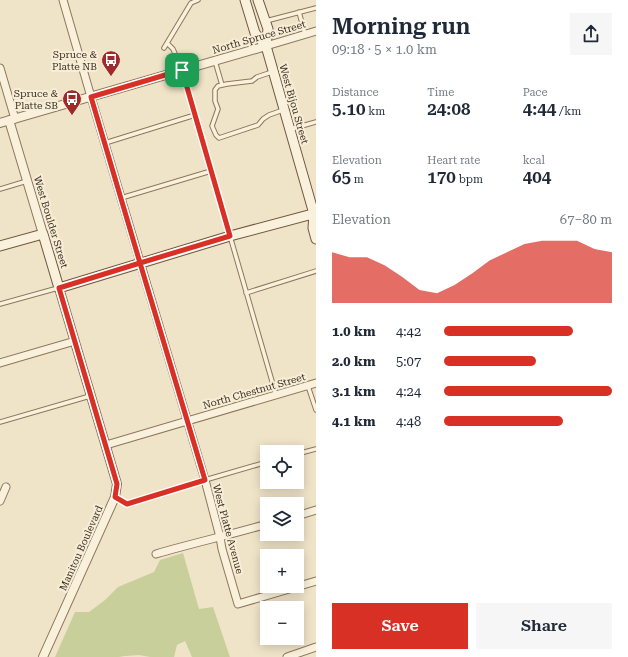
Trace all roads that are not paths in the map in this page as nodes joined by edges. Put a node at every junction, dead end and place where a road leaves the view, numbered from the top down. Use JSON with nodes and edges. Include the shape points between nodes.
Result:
{"nodes":[{"id":1,"x":63,"y":0,"type":"edge"},
{"id":2,"x":198,"y":0,"type":"edge"},
{"id":3,"x":245,"y":0,"type":"edge"},
{"id":4,"x":258,"y":0,"type":"edge"},
{"id":5,"x":316,"y":8,"type":"edge"},
{"id":6,"x":299,"y":12,"type":"junction"},
{"id":7,"x":265,"y":21,"type":"junction"},
{"id":8,"x":316,"y":31,"type":"edge"},
{"id":9,"x":305,"y":34,"type":"junction"},
{"id":10,"x":167,"y":43,"type":"junction"},
{"id":11,"x":266,"y":46,"type":"junction"},
{"id":12,"x":164,"y":48,"type":"dead end"},
{"id":13,"x":215,"y":60,"type":"junction"},
{"id":14,"x":0,"y":68,"type":"edge"},
{"id":15,"x":182,"y":70,"type":"junction"},
{"id":16,"x":273,"y":72,"type":"junction"},
{"id":17,"x":222,"y":85,"type":"junction"},
{"id":18,"x":91,"y":97,"type":"junction"},
{"id":19,"x":284,"y":110,"type":"junction"},
{"id":20,"x":195,"y":115,"type":"junction"},
{"id":21,"x":12,"y":120,"type":"junction"},
{"id":22,"x":316,"y":122,"type":"edge"},
{"id":23,"x":0,"y":123,"type":"edge"},
{"id":24,"x":290,"y":130,"type":"junction"},
{"id":25,"x":105,"y":143,"type":"junction"},
{"id":26,"x":211,"y":171,"type":"junction"},
{"id":27,"x":27,"y":182,"type":"junction"},
{"id":28,"x":0,"y":189,"type":"edge"},
{"id":29,"x":121,"y":198,"type":"junction"},
{"id":30,"x":315,"y":214,"type":"edge"},
{"id":31,"x":43,"y":234,"type":"junction"},
{"id":32,"x":230,"y":236,"type":"junction"},
{"id":33,"x":316,"y":239,"type":"edge"},
{"id":34,"x":0,"y":246,"type":"edge"},
{"id":35,"x":140,"y":263,"type":"junction"},
{"id":36,"x":316,"y":271,"type":"edge"},
{"id":37,"x":59,"y":288,"type":"junction"},
{"id":38,"x":246,"y":293,"type":"junction"},
{"id":39,"x":0,"y":304,"type":"edge"},
{"id":40,"x":74,"y":341,"type":"junction"},
{"id":41,"x":0,"y":363,"type":"edge"},
{"id":42,"x":316,"y":383,"type":"edge"},
{"id":43,"x":308,"y":386,"type":"junction"},
{"id":44,"x":91,"y":395,"type":"junction"},
{"id":45,"x":276,"y":395,"type":"junction"},
{"id":46,"x":316,"y":410,"type":"edge"},
{"id":47,"x":187,"y":421,"type":"junction"},
{"id":48,"x":0,"y":422,"type":"edge"},
{"id":49,"x":106,"y":445,"type":"junction"},
{"id":50,"x":316,"y":449,"type":"edge"},
{"id":51,"x":304,"y":452,"type":"edge"},
{"id":52,"x":260,"y":464,"type":"edge"},
{"id":53,"x":205,"y":480,"type":"junction"},
{"id":54,"x":3,"y":488,"type":"edge"},
{"id":55,"x":115,"y":497,"type":"junction"},
{"id":56,"x":0,"y":501,"type":"edge"},
{"id":57,"x":316,"y":510,"type":"edge"},
{"id":58,"x":304,"y":514,"type":"edge"},
{"id":59,"x":260,"y":526,"type":"edge"},
{"id":60,"x":220,"y":537,"type":"junction"},
{"id":61,"x":156,"y":554,"type":"dead end"},
{"id":62,"x":316,"y":581,"type":"edge"},
{"id":63,"x":316,"y":647,"type":"edge"},
{"id":64,"x":43,"y":657,"type":"edge"},
{"id":65,"x":287,"y":657,"type":"edge"}],
"edges":[{"from":1,"to":18,"type":"street","name":"West Platte Avenue"},
{"from":2,"to":10,"type":"lane","via":[[191,3]]},
{"from":3,"to":11,"type":"main road","name":"West Bijou Street","via":[[255,33]]},
{"from":4,"to":7,"type":"main road","name":"West Bijou Street"},
{"from":5,"to":6,"type":"lane"},
{"from":6,"to":7,"type":"lane"},
{"from":6,"to":9,"type":"lane"},
{"from":7,"to":11,"type":"main road","name":"West Bijou Street","via":[[268,29]]},
{"from":8,"to":9,"type":"street","name":"North Spruce Street"},
{"from":9,"to":11,"type":"street","name":"North Spruce Street"},
{"from":10,"to":12,"type":"lane"},
{"from":10,"to":15,"type":"lane","via":[[174,50]]},
{"from":11,"to":13,"type":"street","name":"North Spruce Street"},
{"from":11,"to":16,"type":"main road","name":"West Bijou Street"},
{"from":13,"to":15,"type":"street","name":"North Spruce Street"},
{"from":13,"to":17,"type":"lane"},
{"from":14,"to":21,"type":"street"},
{"from":15,"to":18,"type":"street","name":"North Spruce Street"},
{"from":15,"to":20,"type":"lane"},
{"from":16,"to":17,"type":"lane","via":[[252,81]]},
{"from":16,"to":19,"type":"main road","name":"West Bijou Street"},
{"from":17,"to":19,"type":"lane","via":[[215,90],[218,109],[212,126],[219,138],[258,125],[268,115]]},
{"from":18,"to":21,"type":"street","name":"North Spruce Street"},
{"from":18,"to":25,"type":"street","name":"West Platte Avenue"},
{"from":19,"to":24,"type":"main road","name":"West Bijou Street"},
{"from":20,"to":25,"type":"lane"},
{"from":20,"to":26,"type":"lane"},
{"from":21,"to":23,"type":"street","name":"North Spruce Street"},
{"from":21,"to":27,"type":"street","name":"West Boulder Street"},
{"from":22,"to":24,"type":"lane"},
{"from":24,"to":30,"type":"main road","name":"West Bijou Street"},
{"from":25,"to":29,"type":"street","name":"West Platte Avenue"},
{"from":26,"to":29,"type":"lane"},
{"from":26,"to":32,"type":"lane"},
{"from":27,"to":28,"type":"lane"},
{"from":27,"to":31,"type":"street","name":"West Boulder Street"},
{"from":29,"to":35,"type":"street","name":"West Platte Avenue"},
{"from":30,"to":32,"type":"main road"},
{"from":30,"to":33,"type":"main road","name":"West Bijou Street","via":[[313,228]]},
{"from":31,"to":34,"type":"main road"},
{"from":31,"to":37,"type":"main road","name":"West Boulder Street"},
{"from":32,"to":35,"type":"main road"},
{"from":32,"to":38,"type":"lane"},
{"from":35,"to":37,"type":"main road"},
{"from":35,"to":47,"type":"street","name":"West Platte Avenue"},
{"from":36,"to":38,"type":"lane"},
{"from":37,"to":39,"type":"lane"},
{"from":37,"to":40,"type":"street","name":"West Boulder Street"},
{"from":38,"to":45,"type":"lane"},
{"from":40,"to":41,"type":"street"},
{"from":40,"to":44,"type":"street","name":"West Boulder Street"},
{"from":42,"to":43,"type":"street","name":"North Chestnut Street"},
{"from":43,"to":45,"type":"street","name":"North Chestnut Street"},
{"from":43,"to":46,"type":"lane"},
{"from":44,"to":48,"type":"lane"},
{"from":44,"to":49,"type":"street","name":"West Boulder Street"},
{"from":45,"to":47,"type":"street","name":"North Chestnut Street"},
{"from":47,"to":49,"type":"street","name":"North Chestnut Street"},
{"from":47,"to":53,"type":"street","name":"West Platte Avenue"},
{"from":49,"to":55,"type":"street","name":"Manitou Boulevard","via":[[117,484]]},
{"from":50,"to":51,"type":"lane"},
{"from":52,"to":53,"type":"lane"},
{"from":53,"to":55,"type":"lane","via":[[127,504]]},
{"from":53,"to":60,"type":"street","name":"West Platte Avenue"},
{"from":54,"to":56,"type":"street"},
{"from":55,"to":64,"type":"street","name":"Manitou Boulevard"},
{"from":57,"to":58,"type":"street"},
{"from":59,"to":60,"type":"street"},
{"from":60,"to":61,"type":"street"},
{"from":60,"to":62,"type":"street","name":"West Platte Avenue","via":[[238,604]]},
{"from":63,"to":65,"type":"street"}]}
